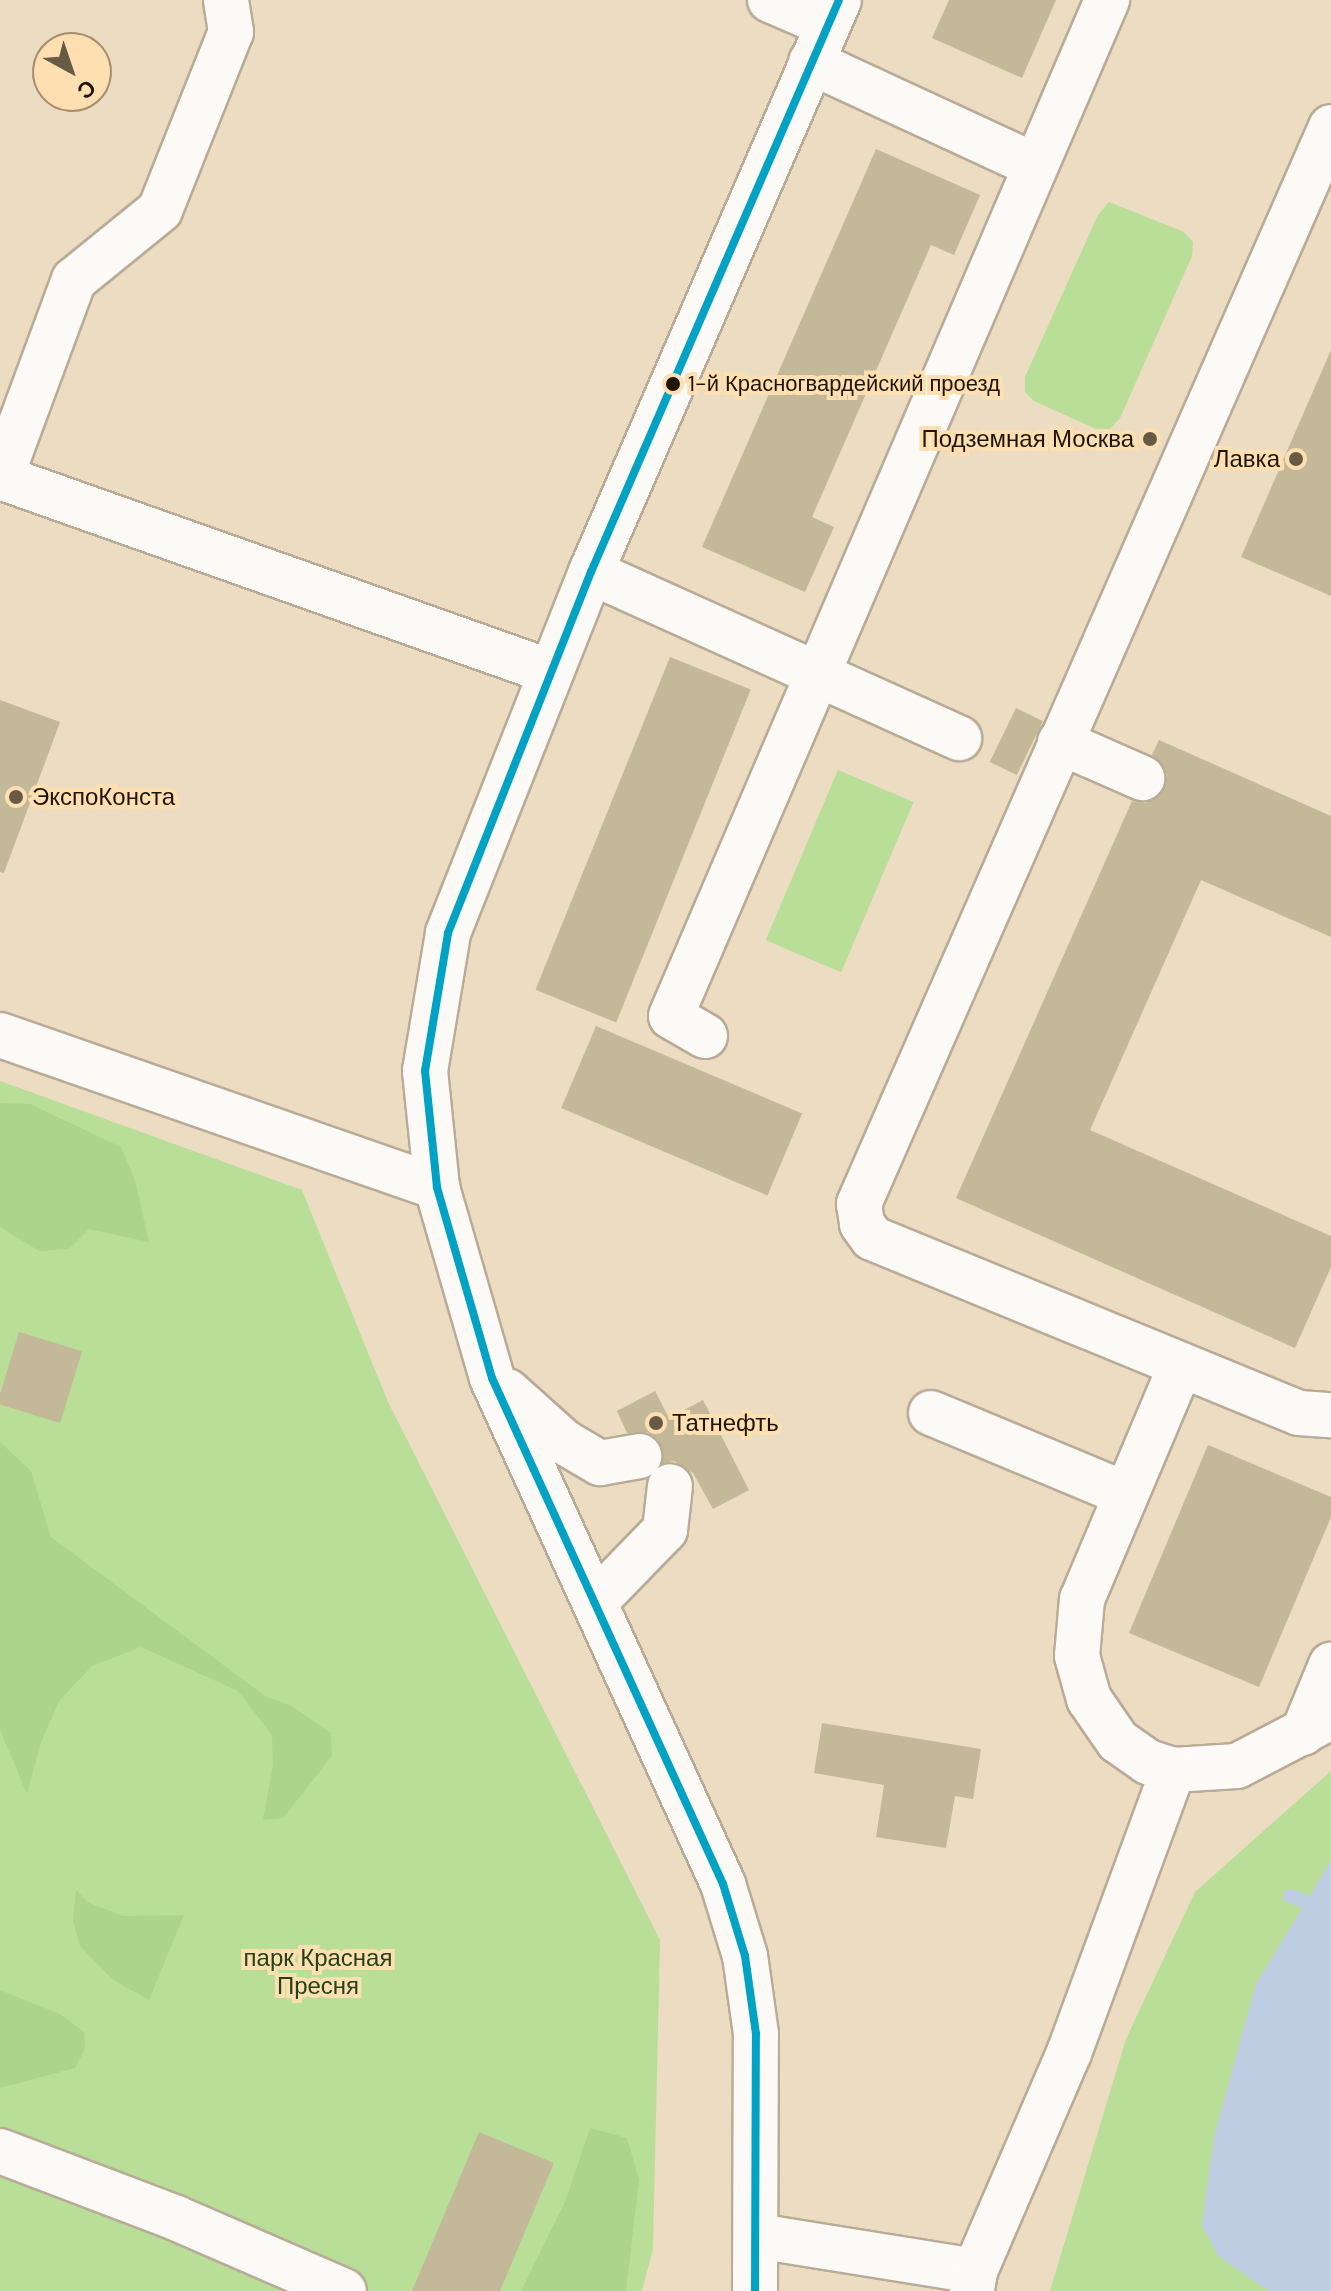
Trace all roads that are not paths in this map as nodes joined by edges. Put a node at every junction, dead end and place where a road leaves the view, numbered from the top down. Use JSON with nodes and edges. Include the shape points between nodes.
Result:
{"nodes":[{"id":1,"x":226,"y":0,"type":"edge"},
{"id":2,"x":770,"y":0,"type":"edge"},
{"id":3,"x":1107,"y":0,"type":"edge"},
{"id":4,"x":826,"y":29,"type":"edge"},
{"id":5,"x":1331,"y":127,"type":"edge"},
{"id":6,"x":1034,"y":165,"type":"junction"},
{"id":7,"x":0,"y":477,"type":"edge"},
{"id":8,"x":591,"y":572,"type":"junction"},
{"id":9,"x":551,"y":672,"type":"junction"},
{"id":10,"x":816,"y":673,"type":"junction"},
{"id":11,"x":959,"y":738,"type":"dead end"},
{"id":12,"x":1060,"y":742,"type":"junction"},
{"id":13,"x":1142,"y":778,"type":"dead end"},
{"id":14,"x":0,"y":1035,"type":"edge"},
{"id":15,"x":705,"y":1036,"type":"dead end"},
{"id":16,"x":437,"y":1187,"type":"junction"},
{"id":17,"x":1181,"y":1365,"type":"junction"},
{"id":18,"x":492,"y":1378,"type":"junction"},
{"id":19,"x":931,"y":1413,"type":"dead end"},
{"id":20,"x":1331,"y":1415,"type":"edge"},
{"id":21,"x":639,"y":1456,"type":"dead end"},
{"id":22,"x":670,"y":1486,"type":"dead end"},
{"id":23,"x":1126,"y":1494,"type":"junction"},
{"id":24,"x":596,"y":1601,"type":"junction"},
{"id":25,"x":1331,"y":1665,"type":"edge"},
{"id":26,"x":1317,"y":1725,"type":"edge"},
{"id":27,"x":1173,"y":1770,"type":"junction"},
{"id":28,"x":0,"y":2151,"type":"edge"},
{"id":29,"x":757,"y":2236,"type":"junction"},
{"id":30,"x":973,"y":2281,"type":"edge"},
{"id":31,"x":344,"y":2291,"type":"edge"},
{"id":32,"x":755,"y":2291,"type":"edge"}],
"edges":[{"from":1,"to":7,"type":"street","via":[[231,32],[160,210],[74,280]]},
{"from":2,"to":4,"type":"street"},
{"from":3,"to":6,"type":"street"},
{"from":4,"to":6,"type":"street"},
{"from":4,"to":8,"type":"street"},
{"from":5,"to":12,"type":"street"},
{"from":6,"to":10,"type":"street"},
{"from":7,"to":9,"type":"street"},
{"from":8,"to":9,"type":"street"},
{"from":8,"to":10,"type":"street"},
{"from":9,"to":16,"type":"street","via":[[448,933],[435,990],[425,1071]]},
{"from":10,"to":11,"type":"street"},
{"from":10,"to":15,"type":"street","via":[[671,1016]]},
{"from":12,"to":13,"type":"street"},
{"from":12,"to":17,"type":"street","via":[[864,1188],[859,1215],[872,1238]]},
{"from":14,"to":16,"type":"street"},
{"from":16,"to":18,"type":"street"},
{"from":17,"to":20,"type":"street","via":[[1308,1417]]},
{"from":17,"to":23,"type":"street"},
{"from":18,"to":21,"type":"street","via":[[564,1442],[600,1463]]},
{"from":18,"to":24,"type":"street"},
{"from":19,"to":23,"type":"street"},
{"from":22,"to":24,"type":"street","via":[[665,1530]]},
{"from":23,"to":27,"type":"street","via":[[1082,1599],[1077,1656],[1089,1699],[1105,1725],[1148,1762]]},
{"from":24,"to":29,"type":"street","via":[[723,1884],[745,1956],[756,2034]]},
{"from":25,"to":26,"type":"street"},
{"from":26,"to":27,"type":"street","via":[[1237,1766]]},
{"from":27,"to":30,"type":"street","via":[[1069,2053]]},
{"from":28,"to":31,"type":"street","via":[[176,2218]]},
{"from":29,"to":30,"type":"street"},
{"from":29,"to":32,"type":"street"}]}
